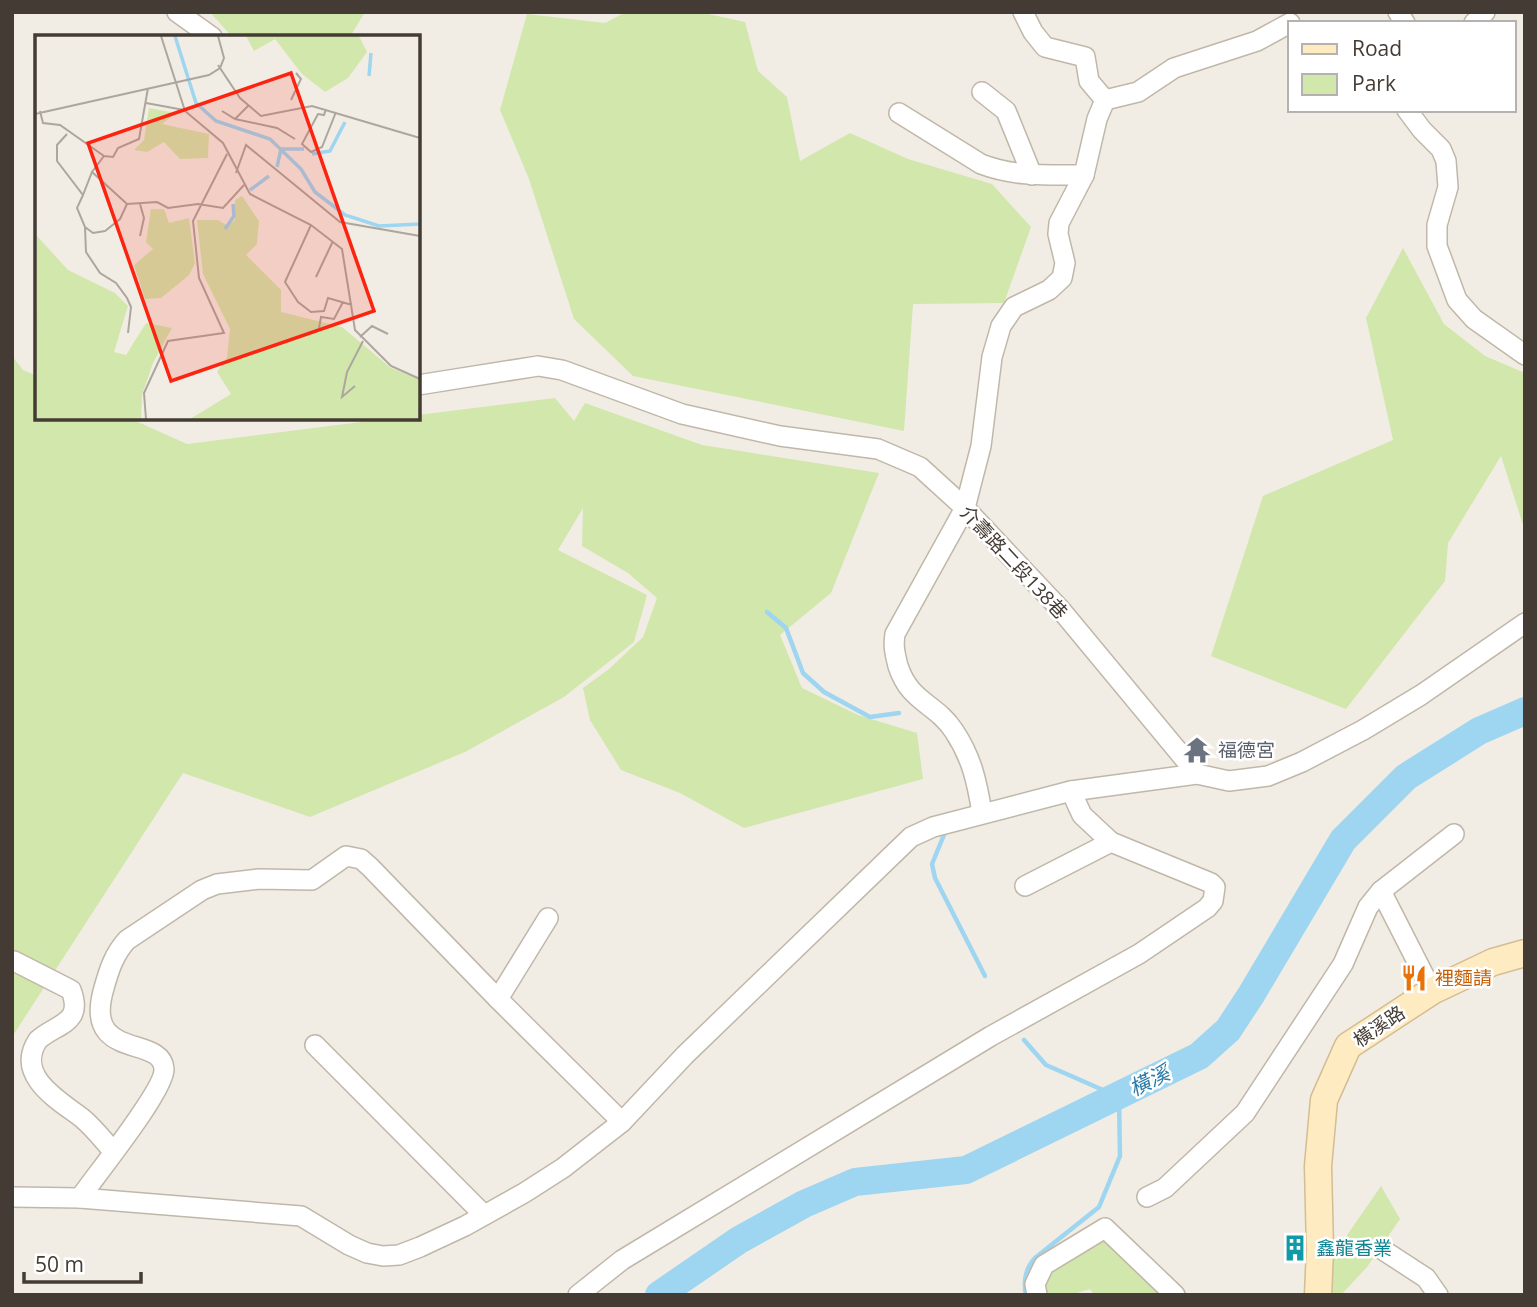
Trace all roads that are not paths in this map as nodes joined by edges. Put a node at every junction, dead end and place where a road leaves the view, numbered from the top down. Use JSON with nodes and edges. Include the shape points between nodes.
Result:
{"nodes":[{"id":1,"x":177,"y":12,"type":"edge"},
{"id":2,"x":1023,"y":12,"type":"edge"},
{"id":3,"x":1288,"y":25,"type":"edge"},
{"id":4,"x":209,"y":35,"type":"edge"},
{"id":5,"x":982,"y":92,"type":"dead end"},
{"id":6,"x":1105,"y":100,"type":"junction"},
{"id":7,"x":1408,"y":112,"type":"edge"},
{"id":8,"x":899,"y":113,"type":"dead end"},
{"id":9,"x":1032,"y":175,"type":"junction"},
{"id":10,"x":1084,"y":175,"type":"junction"},
{"id":11,"x":1525,"y":355,"type":"edge"},
{"id":12,"x":420,"y":385,"type":"edge"},
{"id":13,"x":965,"y":508,"type":"junction"},
{"id":14,"x":1525,"y":623,"type":"edge"},
{"id":15,"x":1197,"y":774,"type":"junction"},
{"id":16,"x":1071,"y":791,"type":"junction"},
{"id":17,"x":982,"y":813,"type":"junction"},
{"id":18,"x":1454,"y":834,"type":"dead end"},
{"id":19,"x":1111,"y":842,"type":"junction"},
{"id":20,"x":1025,"y":886,"type":"dead end"},
{"id":21,"x":1381,"y":891,"type":"junction"},
{"id":22,"x":548,"y":918,"type":"dead end"},
{"id":23,"x":1525,"y":953,"type":"edge"},
{"id":24,"x":14,"y":961,"type":"edge"},
{"id":25,"x":1432,"y":990,"type":"junction"},
{"id":26,"x":498,"y":999,"type":"junction"},
{"id":27,"x":315,"y":1045,"type":"dead end"},
{"id":28,"x":622,"y":1122,"type":"junction"},
{"id":29,"x":113,"y":1151,"type":"junction"},
{"id":30,"x":12,"y":1197,"type":"edge"},
{"id":31,"x":1147,"y":1197,"type":"dead end"},
{"id":32,"x":80,"y":1198,"type":"junction"},
{"id":33,"x":484,"y":1215,"type":"junction"},
{"id":34,"x":1383,"y":1250,"type":"dead end"},
{"id":35,"x":578,"y":1295,"type":"edge"},
{"id":36,"x":1037,"y":1295,"type":"edge"},
{"id":37,"x":1175,"y":1295,"type":"edge"},
{"id":38,"x":1318,"y":1295,"type":"edge"},
{"id":39,"x":1438,"y":1295,"type":"edge"}],
"edges":[{"from":1,"to":4,"type":"street"},
{"from":2,"to":6,"type":"street","via":[[1045,47],[1085,57],[1089,82]]},
{"from":3,"to":6,"type":"street","via":[[1257,41],[1174,68],[1138,92]]},
{"from":5,"to":9,"type":"street","via":[[1006,111]]},
{"from":6,"to":10,"type":"street"},
{"from":7,"to":11,"type":"street","via":[[1446,161],[1448,187],[1437,225],[1437,246],[1457,300],[1474,319]]},
{"from":8,"to":9,"type":"street","via":[[981,164]]},
{"from":9,"to":10,"type":"street"},
{"from":10,"to":13,"type":"street","via":[[1059,223],[1065,263],[1062,278],[1049,290],[1021,301],[1001,326],[981,446]]},
{"from":12,"to":13,"type":"street","name":"介壽路二段138巷","via":[[538,366],[562,370],[681,414],[780,436],[878,449],[920,467]]},
{"from":13,"to":15,"type":"street","name":"介壽路二段138巷","via":[[1061,610]]},
{"from":13,"to":17,"type":"street","via":[[893,644],[908,689],[945,720],[959,739],[976,773]]},
{"from":14,"to":15,"type":"street","via":[[1421,695],[1302,762],[1268,776],[1229,781]]},
{"from":15,"to":16,"type":"street"},
{"from":16,"to":17,"type":"street"},
{"from":16,"to":19,"type":"street","via":[[1082,815]]},
{"from":17,"to":28,"type":"street","via":[[911,838],[685,1055]]},
{"from":18,"to":21,"type":"street"},
{"from":19,"to":20,"type":"street"},
{"from":19,"to":35,"type":"street","via":[[1211,883],[1215,887],[1213,901],[1139,954],[991,1036],[622,1260]]},
{"from":21,"to":25,"type":"street"},
{"from":21,"to":31,"type":"street","via":[[1368,907],[1343,964],[1245,1113],[1165,1188]]},
{"from":22,"to":26,"type":"street"},
{"from":23,"to":25,"type":"main road","name":"橫溪路","via":[[1493,961]]},
{"from":24,"to":29,"type":"street","via":[[71,990],[75,1000],[70,1018],[38,1040],[32,1063],[53,1098],[81,1117]]},
{"from":25,"to":38,"type":"main road","name":"橫溪路","via":[[1348,1046],[1324,1100],[1318,1166]]},
{"from":26,"to":28,"type":"street"},
{"from":26,"to":29,"type":"street","via":[[360,859],[345,856],[313,880],[273,878],[217,884],[127,940],[107,974],[101,1025],[118,1040],[157,1057],[164,1071],[154,1094]]},
{"from":27,"to":33,"type":"street"},
{"from":28,"to":33,"type":"street","via":[[563,1168]]},
{"from":29,"to":32,"type":"street"},
{"from":30,"to":32,"type":"street"},
{"from":32,"to":33,"type":"street","via":[[301,1216],[349,1245],[383,1256],[420,1247]]},
{"from":34,"to":39,"type":"street","via":[[1426,1279]]},
{"from":36,"to":37,"type":"street","via":[[1035,1283],[1044,1265],[1105,1228]]}]}
